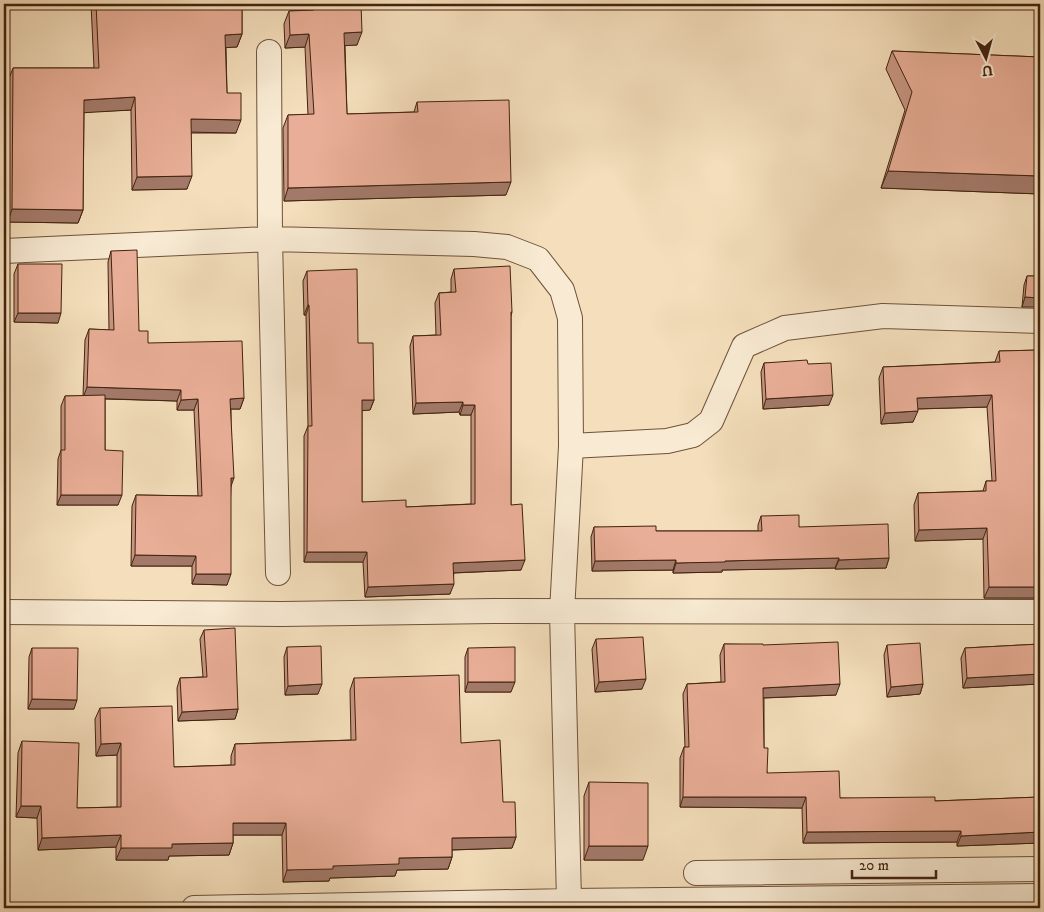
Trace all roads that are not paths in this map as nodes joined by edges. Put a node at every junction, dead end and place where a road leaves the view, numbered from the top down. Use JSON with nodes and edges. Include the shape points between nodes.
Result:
{"nodes":[{"id":1,"x":269,"y":52,"type":"dead end"},
{"id":2,"x":270,"y":239,"type":"junction"},
{"id":3,"x":4,"y":251,"type":"edge"},
{"id":4,"x":1040,"y":321,"type":"edge"},
{"id":5,"x":571,"y":446,"type":"junction"},
{"id":6,"x":278,"y":573,"type":"dead end"},
{"id":7,"x":4,"y":612,"type":"edge"},
{"id":8,"x":562,"y":612,"type":"junction"},
{"id":9,"x":1040,"y":612,"type":"edge"},
{"id":10,"x":1040,"y":869,"type":"edge"},
{"id":11,"x":696,"y":873,"type":"dead end"},
{"id":12,"x":1040,"y":896,"type":"edge"},
{"id":13,"x":569,"y":901,"type":"junction"},
{"id":14,"x":194,"y":908,"type":"edge"}],
"edges":[{"from":1,"to":2,"type":"street"},
{"from":2,"to":3,"type":"street"},
{"from":2,"to":5,"type":"street","via":[[474,244],[507,247],[538,259],[562,290],[570,318]]},
{"from":2,"to":6,"type":"street"},
{"from":4,"to":5,"type":"street","via":[[884,316],[785,328],[744,346],[711,420],[693,435],[667,441]]},
{"from":5,"to":8,"type":"street"},
{"from":7,"to":8,"type":"street"},
{"from":8,"to":9,"type":"street"},
{"from":8,"to":13,"type":"street"},
{"from":10,"to":11,"type":"street"},
{"from":12,"to":13,"type":"street"},
{"from":13,"to":14,"type":"street"}]}
